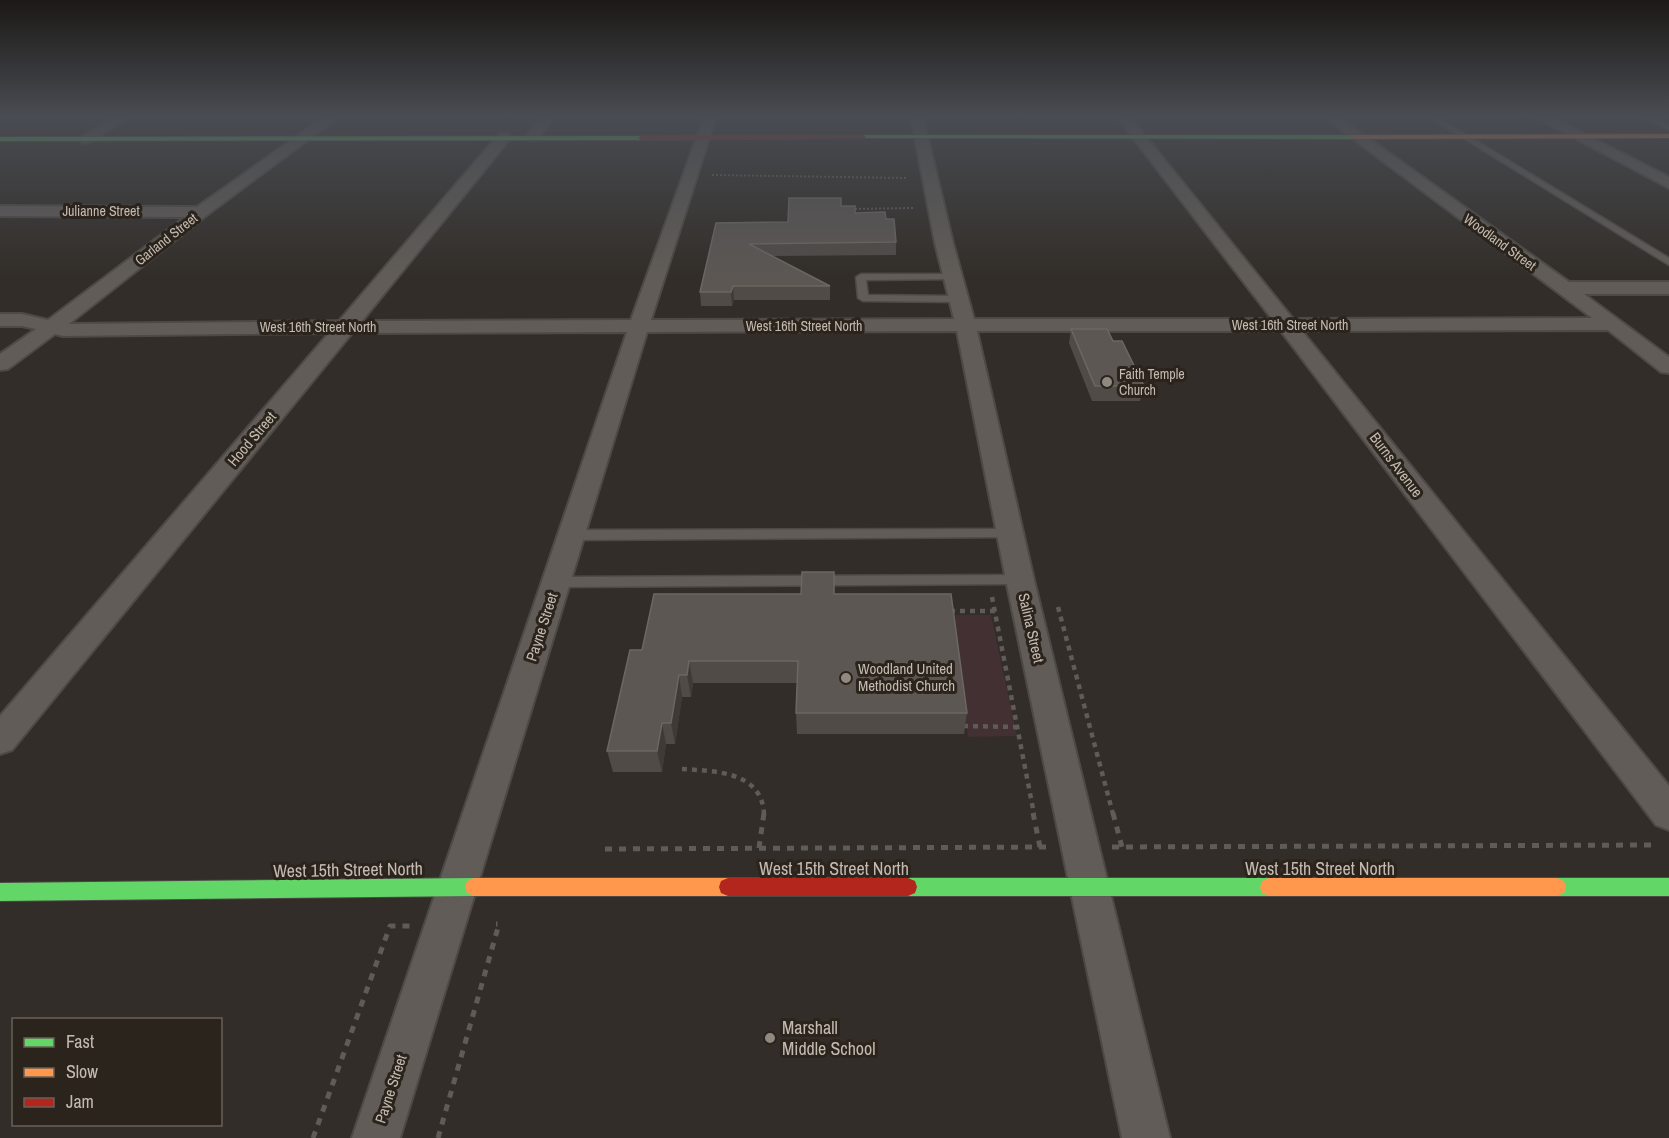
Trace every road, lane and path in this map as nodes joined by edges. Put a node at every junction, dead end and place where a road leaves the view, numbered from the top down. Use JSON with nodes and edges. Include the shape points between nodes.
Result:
{"nodes":[{"id":1,"x":259,"y":170,"type":"edge"},
{"id":2,"x":476,"y":170,"type":"edge"},
{"id":3,"x":691,"y":170,"type":"edge"},
{"id":4,"x":929,"y":170,"type":"edge"},
{"id":5,"x":1165,"y":170,"type":"edge"},
{"id":6,"x":1402,"y":170,"type":"edge"},
{"id":7,"x":1520,"y":170,"type":"edge"},
{"id":8,"x":1644,"y":170,"type":"edge"},
{"id":9,"x":708,"y":175,"type":"dead end"},
{"id":10,"x":1669,"y":183,"type":"edge"},
{"id":11,"x":909,"y":187,"type":"dead end"},
{"id":12,"x":912,"y":198,"type":"dead end"},
{"id":13,"x":846,"y":209,"type":"edge"},
{"id":14,"x":0,"y":211,"type":"edge"},
{"id":15,"x":201,"y":212,"type":"junction"},
{"id":16,"x":1669,"y":262,"type":"edge"},
{"id":17,"x":1565,"y":288,"type":"junction"},
{"id":18,"x":1669,"y":288,"type":"edge"},
{"id":19,"x":959,"y":301,"type":"junction"},
{"id":20,"x":0,"y":321,"type":"edge"},
{"id":21,"x":1610,"y":324,"type":"junction"},
{"id":22,"x":1289,"y":325,"type":"junction"},
{"id":23,"x":639,"y":326,"type":"junction"},
{"id":24,"x":51,"y":327,"type":"junction"},
{"id":25,"x":345,"y":327,"type":"junction"},
{"id":26,"x":0,"y":364,"type":"edge"},
{"id":27,"x":1669,"y":367,"type":"edge"},
{"id":28,"x":1010,"y":534,"type":"junction"},
{"id":29,"x":572,"y":535,"type":"junction"},
{"id":30,"x":1020,"y":580,"type":"junction"},
{"id":31,"x":556,"y":582,"type":"junction"},
{"id":32,"x":1056,"y":597,"type":"dead end"},
{"id":33,"x":949,"y":611,"type":"edge"},
{"id":34,"x":995,"y":611,"type":"dead end"},
{"id":35,"x":963,"y":726,"type":"edge"},
{"id":36,"x":1017,"y":727,"type":"dead end"},
{"id":37,"x":0,"y":740,"type":"edge"},
{"id":38,"x":682,"y":770,"type":"dead end"},
{"id":39,"x":1669,"y":814,"type":"edge"},
{"id":40,"x":1647,"y":835,"type":"dead end"},
{"id":41,"x":1122,"y":847,"type":"dead end"},
{"id":42,"x":759,"y":848,"type":"dead end"},
{"id":43,"x":1659,"y":851,"type":"dead end"},
{"id":44,"x":458,"y":887,"type":"junction"},
{"id":45,"x":1089,"y":887,"type":"junction"},
{"id":46,"x":1669,"y":887,"type":"edge"},
{"id":47,"x":0,"y":892,"type":"edge"},
{"id":48,"x":376,"y":1138,"type":"edge"},
{"id":49,"x":1146,"y":1138,"type":"edge"}],
"edges":[{"from":1,"to":15,"type":"street","name":"Garland Street"},
{"from":2,"to":25,"type":"street","name":"Hood Street"},
{"from":3,"to":23,"type":"street","name":"Payne Street"},
{"from":4,"to":19,"type":"street","name":"Salina Street"},
{"from":5,"to":22,"type":"street","name":"Burns Avenue"},
{"from":6,"to":17,"type":"street","name":"Woodland Street"},
{"from":7,"to":16,"type":"lane"},
{"from":8,"to":10,"type":"street"},
{"from":9,"to":11,"type":"path","via":[[907,176]]},
{"from":12,"to":13,"type":"path","via":[[915,210]]},
{"from":14,"to":15,"type":"street","name":"Julianne Street"},
{"from":15,"to":24,"type":"street","name":"Garland Street"},
{"from":17,"to":18,"type":"street"},
{"from":17,"to":21,"type":"street","name":"Woodland Street"},
{"from":19,"to":19,"type":"lane","via":[[863,298],[861,277]]},
{"from":19,"to":22,"type":"street","name":"West 16th Street North"},
{"from":19,"to":23,"type":"street","name":"West 16th Street North"},
{"from":19,"to":28,"type":"street","name":"Salina Street"},
{"from":20,"to":24,"type":"street","name":"West 16th Street North","via":[[22,320]]},
{"from":21,"to":22,"type":"street","name":"West 16th Street North"},
{"from":21,"to":27,"type":"street","name":"Woodland Street"},
{"from":22,"to":39,"type":"street","name":"Burns Avenue"},
{"from":23,"to":25,"type":"street","name":"West 16th Street North"},
{"from":23,"to":29,"type":"street","name":"Payne Street"},
{"from":24,"to":25,"type":"street","name":"West 16th Street North"},
{"from":24,"to":26,"type":"street","name":"Garland Street"},
{"from":25,"to":37,"type":"street","name":"Hood Street"},
{"from":28,"to":29,"type":"lane"},
{"from":28,"to":30,"type":"street","name":"Salina Street"},
{"from":29,"to":31,"type":"street","name":"Payne Street"},
{"from":30,"to":31,"type":"lane"},
{"from":30,"to":45,"type":"street","name":"Salina Street"},
{"from":31,"to":44,"type":"street","name":"Payne Street"},
{"from":32,"to":41,"type":"path"},
{"from":33,"to":34,"type":"path"},
{"from":35,"to":36,"type":"path"},
{"from":38,"to":42,"type":"path","via":[[733,773],[753,785],[764,808]]},
{"from":40,"to":43,"type":"path"},
{"from":44,"to":45,"type":"street","name":"West 15th Street North"},
{"from":44,"to":47,"type":"street","name":"West 15th Street North"},
{"from":44,"to":48,"type":"street","name":"Payne Street"},
{"from":45,"to":46,"type":"street","name":"West 15th Street North"},
{"from":45,"to":49,"type":"street","name":"Salina Street"}]}
